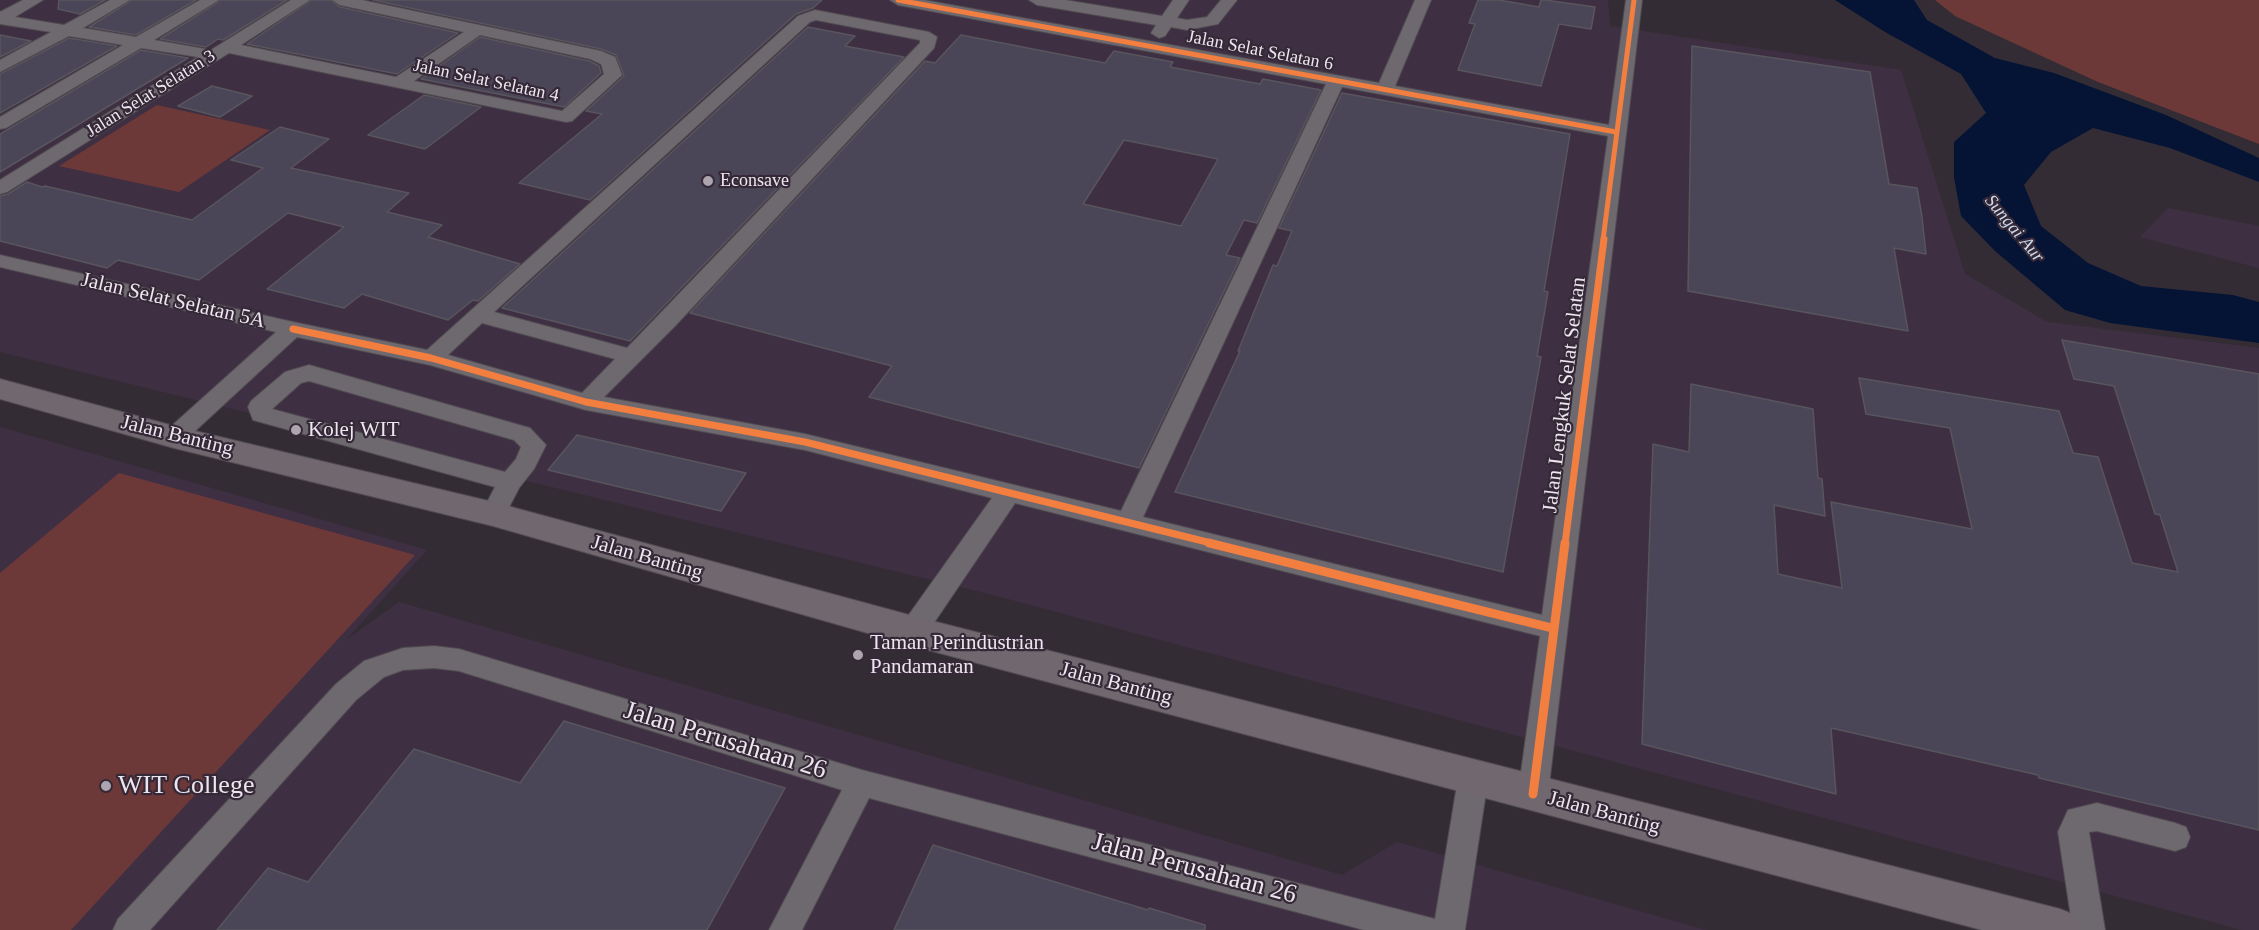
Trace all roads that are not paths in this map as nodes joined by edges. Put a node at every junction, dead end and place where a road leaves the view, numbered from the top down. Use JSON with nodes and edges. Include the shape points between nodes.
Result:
{"nodes":[{"id":1,"x":34,"y":0,"type":"edge"},
{"id":2,"x":122,"y":0,"type":"edge"},
{"id":3,"x":211,"y":0,"type":"edge"},
{"id":4,"x":302,"y":0,"type":"edge"},
{"id":5,"x":340,"y":0,"type":"edge"},
{"id":6,"x":898,"y":0,"type":"edge"},
{"id":7,"x":1037,"y":0,"type":"edge"},
{"id":8,"x":1181,"y":0,"type":"edge"},
{"id":9,"x":1229,"y":0,"type":"edge"},
{"id":10,"x":1423,"y":0,"type":"edge"},
{"id":11,"x":1634,"y":0,"type":"edge"},
{"id":12,"x":0,"y":19,"type":"edge"},
{"id":13,"x":1166,"y":23,"type":"junction"},
{"id":14,"x":477,"y":30,"type":"junction"},
{"id":15,"x":64,"y":32,"type":"junction"},
{"id":16,"x":139,"y":42,"type":"junction"},
{"id":17,"x":1151,"y":45,"type":"junction"},
{"id":18,"x":220,"y":51,"type":"junction"},
{"id":19,"x":0,"y":67,"type":"edge"},
{"id":20,"x":1336,"y":81,"type":"junction"},
{"id":21,"x":399,"y":83,"type":"junction"},
{"id":22,"x":1385,"y":90,"type":"junction"},
{"id":23,"x":0,"y":124,"type":"edge"},
{"id":24,"x":1577,"y":125,"type":"junction"},
{"id":25,"x":1616,"y":134,"type":"junction"},
{"id":26,"x":0,"y":188,"type":"edge"},
{"id":27,"x":0,"y":261,"type":"edge"},
{"id":28,"x":478,"y":315,"type":"junction"},
{"id":29,"x":293,"y":329,"type":"junction"},
{"id":30,"x":630,"y":356,"type":"junction"},
{"id":31,"x":431,"y":358,"type":"junction"},
{"id":32,"x":0,"y":389,"type":"edge"},
{"id":33,"x":586,"y":402,"type":"junction"},
{"id":34,"x":174,"y":437,"type":"junction"},
{"id":35,"x":510,"y":482,"type":"junction"},
{"id":36,"x":1009,"y":493,"type":"junction"},
{"id":37,"x":493,"y":514,"type":"junction"},
{"id":38,"x":1128,"y":522,"type":"junction"},
{"id":39,"x":1552,"y":628,"type":"junction"},
{"id":40,"x":912,"y":630,"type":"junction"},
{"id":41,"x":1473,"y":778,"type":"junction"},
{"id":42,"x":862,"y":783,"type":"junction"},
{"id":43,"x":1533,"y":794,"type":"junction"},
{"id":44,"x":2175,"y":837,"type":"dead end"},
{"id":45,"x":129,"y":930,"type":"edge"},
{"id":46,"x":785,"y":930,"type":"edge"},
{"id":47,"x":1424,"y":930,"type":"edge"},
{"id":48,"x":1449,"y":930,"type":"edge"},
{"id":49,"x":2060,"y":930,"type":"edge"},
{"id":50,"x":2089,"y":930,"type":"edge"}],
"edges":[{"from":1,"to":12,"type":"street"},
{"from":2,"to":15,"type":"street"},
{"from":3,"to":16,"type":"street"},
{"from":4,"to":18,"type":"street","name":"Jalan Selat Selatan 3"},
{"from":5,"to":14,"type":"street","name":"Jalan Selat Selatan 4"},
{"from":6,"to":17,"type":"street","name":"Jalan Selat Selatan 6"},
{"from":7,"to":13,"type":"street"},
{"from":8,"to":13,"type":"street"},
{"from":9,"to":13,"type":"street","via":[[1219,15],[1207,23]]},
{"from":10,"to":22,"type":"street"},
{"from":11,"to":25,"type":"street","name":"Jalan Lengkuk Selat Selatan"},
{"from":12,"to":15,"type":"street","name":"Jalan Selat Selatan 4"},
{"from":13,"to":17,"type":"street"},
{"from":14,"to":21,"type":"street"},
{"from":14,"to":21,"type":"street","name":"Jalan Selat Selatan 4","via":[[595,55],[609,61],[614,75],[566,117]]},
{"from":15,"to":16,"type":"street","name":"Jalan Selat Selatan 4"},
{"from":15,"to":19,"type":"street"},
{"from":16,"to":18,"type":"street","name":"Jalan Selat Selatan 4"},
{"from":16,"to":23,"type":"street"},
{"from":17,"to":20,"type":"street","name":"Jalan Selat Selatan 6"},
{"from":18,"to":21,"type":"street","name":"Jalan Selat Selatan 4"},
{"from":18,"to":26,"type":"street","name":"Jalan Selat Selatan 3"},
{"from":20,"to":22,"type":"street","name":"Jalan Selat Selatan 6"},
{"from":20,"to":38,"type":"street"},
{"from":22,"to":24,"type":"street","name":"Jalan Selat Selatan 6"},
{"from":24,"to":25,"type":"street"},
{"from":24,"to":25,"type":"street"},
{"from":25,"to":39,"type":"street","name":"Jalan Lengkuk Selat Selatan"},
{"from":27,"to":29,"type":"street","name":"Jalan Selat Selatan 5A"},
{"from":28,"to":30,"type":"street"},
{"from":28,"to":30,"type":"street","via":[[804,19],[822,16],[929,37],[928,44]]},
{"from":28,"to":31,"type":"street"},
{"from":29,"to":31,"type":"street"},
{"from":29,"to":34,"type":"street","name":"Jalan Selat Selatan 5A"},
{"from":30,"to":33,"type":"street"},
{"from":31,"to":33,"type":"street"},
{"from":32,"to":34,"type":"main road","name":"Jalan Banting"},
{"from":33,"to":36,"type":"street","via":[[805,442]]},
{"from":34,"to":37,"type":"main road","name":"Jalan Banting"},
{"from":35,"to":35,"type":"street","via":[[526,463],[534,445],[522,434],[309,373],[293,377],[259,407],[261,414]]},
{"from":35,"to":37,"type":"street"},
{"from":36,"to":38,"type":"street"},
{"from":36,"to":40,"type":"street"},
{"from":37,"to":40,"type":"main road","name":"Jalan Banting"},
{"from":38,"to":39,"type":"street"},
{"from":39,"to":43,"type":"street","name":"Jalan Lengkuk Selat Selatan"},
{"from":40,"to":41,"type":"main road","name":"Jalan Banting"},
{"from":41,"to":43,"type":"main road","name":"Jalan Banting"},
{"from":41,"to":48,"type":"street"},
{"from":42,"to":45,"type":"street","name":"Jalan Perusahaan 26","via":[[459,660],[403,659],[374,669],[346,692]]},
{"from":42,"to":46,"type":"street"},
{"from":42,"to":47,"type":"street","name":"Jalan Perusahaan 26"},
{"from":43,"to":49,"type":"main road","name":"Jalan Banting"},
{"from":44,"to":50,"type":"street","via":[[2097,817],[2079,820],[2073,832]]}]}
